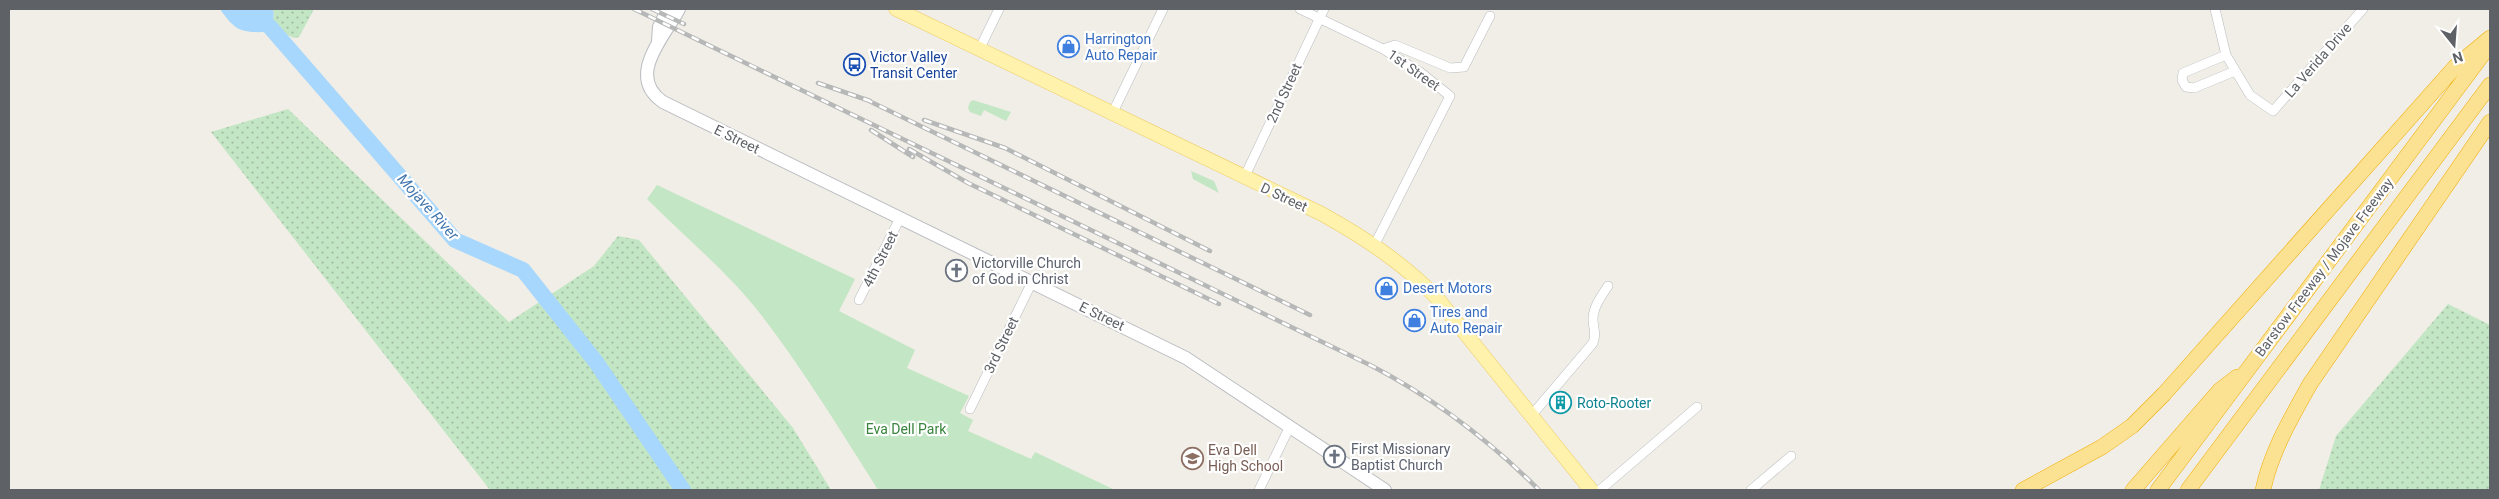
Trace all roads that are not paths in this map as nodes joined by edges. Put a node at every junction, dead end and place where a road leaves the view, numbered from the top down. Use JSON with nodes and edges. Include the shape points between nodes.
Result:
{"nodes":[{"id":1,"x":668,"y":9,"type":"edge"},
{"id":2,"x":679,"y":9,"type":"edge"},
{"id":3,"x":896,"y":9,"type":"edge"},
{"id":4,"x":999,"y":9,"type":"edge"},
{"id":5,"x":1163,"y":9,"type":"edge"},
{"id":6,"x":1300,"y":9,"type":"edge"},
{"id":7,"x":1324,"y":9,"type":"edge"},
{"id":8,"x":2215,"y":9,"type":"edge"},
{"id":9,"x":2361,"y":10,"type":"edge"},
{"id":10,"x":1490,"y":16,"type":"dead end"},
{"id":11,"x":1319,"y":18,"type":"junction"},
{"id":12,"x":2490,"y":38,"type":"edge"},
{"id":13,"x":658,"y":41,"type":"junction"},
{"id":14,"x":2490,"y":44,"type":"edge"},
{"id":15,"x":1383,"y":49,"type":"junction"},
{"id":16,"x":979,"y":50,"type":"junction"},
{"id":17,"x":2226,"y":55,"type":"junction"},
{"id":18,"x":2235,"y":71,"type":"junction"},
{"id":19,"x":2490,"y":85,"type":"edge"},
{"id":20,"x":1112,"y":114,"type":"junction"},
{"id":21,"x":2490,"y":122,"type":"edge"},
{"id":22,"x":1244,"y":178,"type":"junction"},
{"id":23,"x":900,"y":218,"type":"junction"},
{"id":24,"x":1375,"y":244,"type":"junction"},
{"id":25,"x":1032,"y":282,"type":"junction"},
{"id":26,"x":1608,"y":286,"type":"dead end"},
{"id":27,"x":859,"y":300,"type":"dead end"},
{"id":28,"x":2250,"y":367,"type":"junction"},
{"id":29,"x":1696,"y":407,"type":"dead end"},
{"id":30,"x":970,"y":409,"type":"dead end"},
{"id":31,"x":1531,"y":416,"type":"junction"},
{"id":32,"x":1290,"y":426,"type":"junction"},
{"id":33,"x":1791,"y":456,"type":"dead end"},
{"id":34,"x":1259,"y":490,"type":"edge"},
{"id":35,"x":1385,"y":490,"type":"edge"},
{"id":36,"x":1591,"y":490,"type":"edge"},
{"id":37,"x":1600,"y":490,"type":"edge"},
{"id":38,"x":1751,"y":490,"type":"edge"},
{"id":39,"x":2023,"y":490,"type":"edge"},
{"id":40,"x":2133,"y":490,"type":"edge"},
{"id":41,"x":2158,"y":490,"type":"edge"},
{"id":42,"x":2188,"y":490,"type":"edge"},
{"id":43,"x":2262,"y":490,"type":"edge"}],
"edges":[{"from":1,"to":13,"type":"street","via":[[659,27]]},
{"from":2,"to":13,"type":"street","via":[[668,31]]},
{"from":3,"to":16,"type":"main road","name":"D Street"},
{"from":4,"to":16,"type":"street"},
{"from":5,"to":20,"type":"street"},
{"from":6,"to":11,"type":"street"},
{"from":7,"to":11,"type":"street","name":"2nd Street"},
{"from":8,"to":17,"type":"street"},
{"from":9,"to":18,"type":"street","name":"La Verida Drive","via":[[2274,111],[2250,95]]},
{"from":10,"to":15,"type":"street","name":"1st Street","via":[[1464,67],[1450,68],[1396,46]]},
{"from":11,"to":15,"type":"street"},
{"from":11,"to":22,"type":"street","name":"2nd Street"},
{"from":12,"to":39,"type":"highway","via":[[2455,67],[2132,426],[2102,447]]},
{"from":13,"to":23,"type":"street","name":"E Street","via":[[648,66],[648,82],[656,96],[669,106]]},
{"from":14,"to":28,"type":"highway","name":"Barstow Freeway / Mojave Freeway"},
{"from":15,"to":24,"type":"street","name":"1st Street","via":[[1450,96]]},
{"from":16,"to":20,"type":"main road","name":"D Street"},
{"from":17,"to":18,"type":"street"},
{"from":17,"to":18,"type":"street","via":[[2183,73],[2182,80],[2186,87],[2194,88]]},
{"from":19,"to":42,"type":"highway","name":"Barstow Freeway / Mojave Freeway"},
{"from":20,"to":22,"type":"main road","name":"D Street"},
{"from":21,"to":43,"type":"highway","via":[[2310,384],[2287,424]]},
{"from":22,"to":24,"type":"main road","name":"D Street","via":[[1322,214]]},
{"from":23,"to":25,"type":"street","name":"E Street"},
{"from":23,"to":27,"type":"street","name":"4th Street"},
{"from":24,"to":31,"type":"main road","name":"D Street","via":[[1437,298]]},
{"from":25,"to":30,"type":"street","name":"3rd Street"},
{"from":25,"to":32,"type":"street","name":"E Street","via":[[1186,358]]},
{"from":26,"to":31,"type":"street","via":[[1598,301],[1593,318],[1596,336],[1593,343]]},
{"from":28,"to":40,"type":"highway","via":[[2220,390]]},
{"from":28,"to":41,"type":"highway","name":"Barstow Freeway / Mojave Freeway"},
{"from":29,"to":37,"type":"street"},
{"from":31,"to":36,"type":"main road","name":"D Street"},
{"from":32,"to":34,"type":"street"},
{"from":32,"to":35,"type":"street","name":"E Street"},
{"from":33,"to":38,"type":"street"}]}
